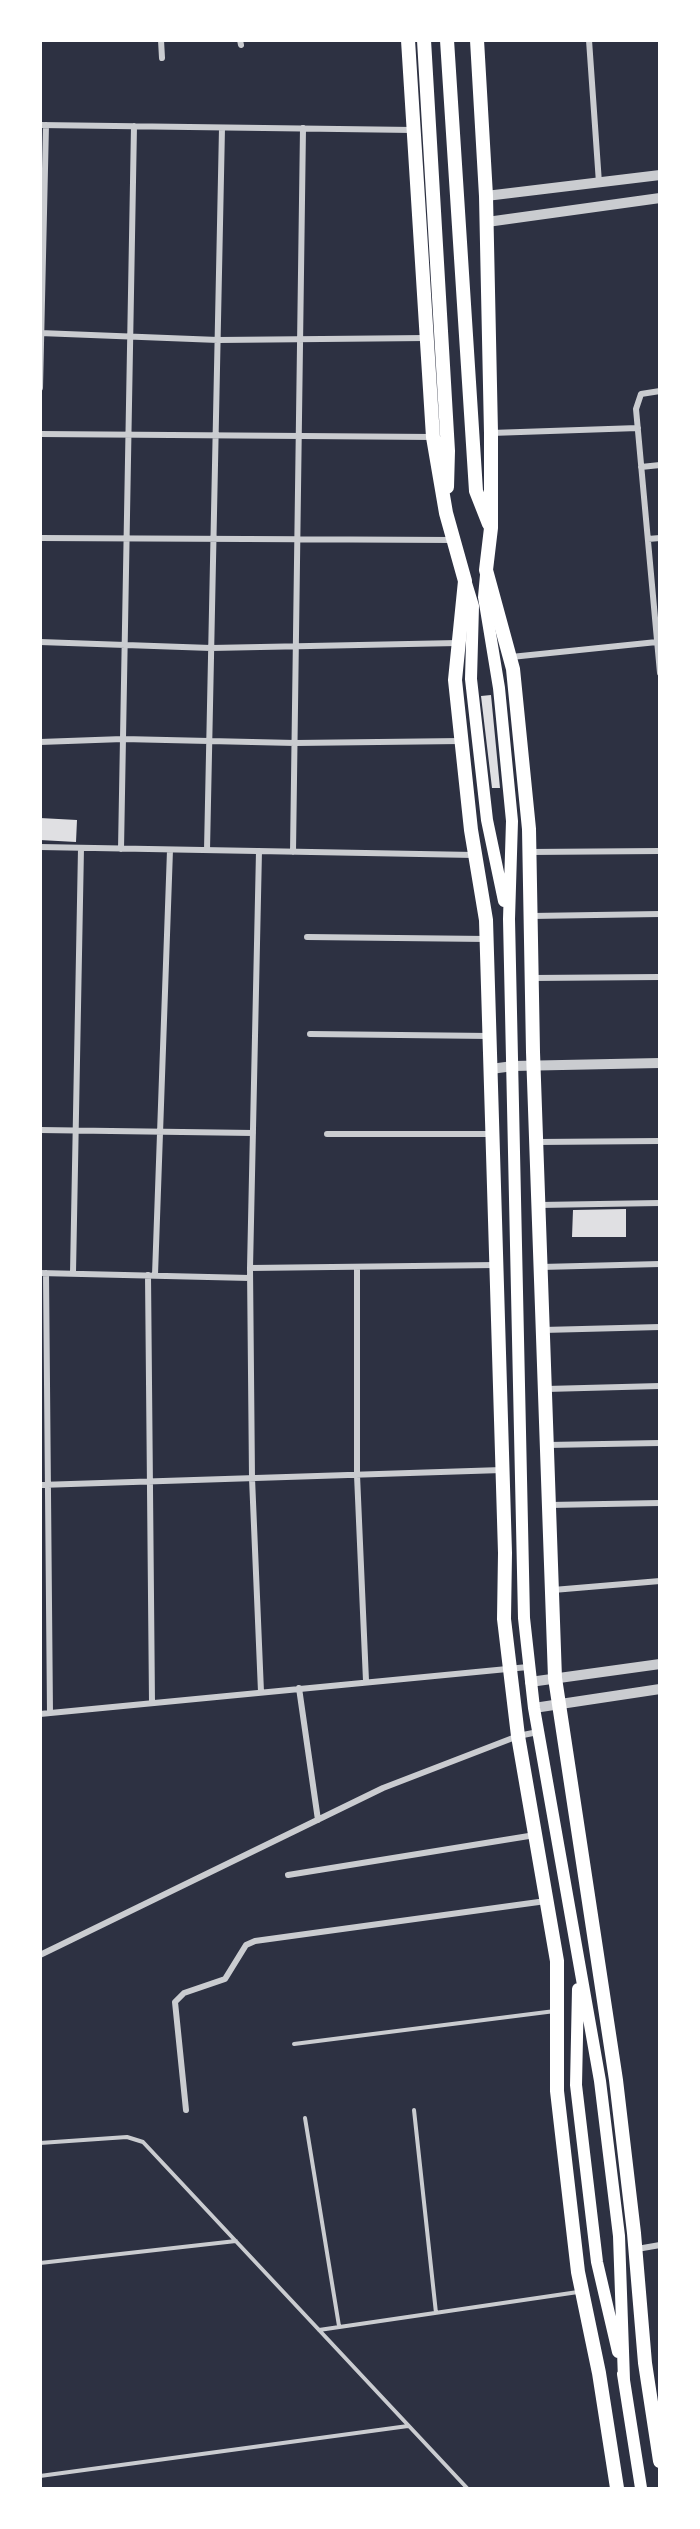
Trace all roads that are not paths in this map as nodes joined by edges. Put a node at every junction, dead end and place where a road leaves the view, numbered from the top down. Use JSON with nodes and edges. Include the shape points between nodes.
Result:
{"nodes":[{"id":1,"x":161,"y":40,"type":"edge"},
{"id":2,"x":408,"y":40,"type":"edge"},
{"id":3,"x":423,"y":40,"type":"edge"},
{"id":4,"x":447,"y":40,"type":"edge"},
{"id":5,"x":477,"y":40,"type":"edge"},
{"id":6,"x":589,"y":40,"type":"edge"},
{"id":7,"x":162,"y":58,"type":"dead end"},
{"id":8,"x":43,"y":125,"type":"edge"},
{"id":9,"x":134,"y":126,"type":"junction"},
{"id":10,"x":222,"y":128,"type":"junction"},
{"id":11,"x":303,"y":128,"type":"junction"},
{"id":12,"x":413,"y":130,"type":"junction"},
{"id":13,"x":660,"y":175,"type":"edge"},
{"id":14,"x":599,"y":183,"type":"junction"},
{"id":15,"x":486,"y":196,"type":"junction"},
{"id":16,"x":660,"y":198,"type":"edge"},
{"id":17,"x":487,"y":222,"type":"junction"},
{"id":18,"x":41,"y":333,"type":"edge"},
{"id":19,"x":130,"y":338,"type":"junction"},
{"id":20,"x":427,"y":338,"type":"junction"},
{"id":21,"x":300,"y":339,"type":"junction"},
{"id":22,"x":218,"y":340,"type":"junction"},
{"id":23,"x":40,"y":388,"type":"edge"},
{"id":24,"x":660,"y":391,"type":"edge"},
{"id":25,"x":638,"y":428,"type":"junction"},
{"id":26,"x":491,"y":433,"type":"junction"},
{"id":27,"x":40,"y":434,"type":"edge"},
{"id":28,"x":128,"y":435,"type":"junction"},
{"id":29,"x":216,"y":436,"type":"junction"},
{"id":30,"x":299,"y":436,"type":"junction"},
{"id":31,"x":433,"y":437,"type":"junction"},
{"id":32,"x":660,"y":465,"type":"edge"},
{"id":33,"x":641,"y":466,"type":"junction"},
{"id":34,"x":446,"y":513,"type":"junction"},
{"id":35,"x":491,"y":528,"type":"junction"},
{"id":36,"x":40,"y":538,"type":"edge"},
{"id":37,"x":660,"y":538,"type":"edge"},
{"id":38,"x":648,"y":539,"type":"junction"},
{"id":39,"x":127,"y":540,"type":"junction"},
{"id":40,"x":213,"y":540,"type":"junction"},
{"id":41,"x":297,"y":540,"type":"junction"},
{"id":42,"x":453,"y":540,"type":"junction"},
{"id":43,"x":486,"y":570,"type":"junction"},
{"id":44,"x":465,"y":580,"type":"junction"},
{"id":45,"x":657,"y":612,"type":"edge"},
{"id":46,"x":40,"y":642,"type":"edge"},
{"id":47,"x":657,"y":642,"type":"junction"},
{"id":48,"x":459,"y":643,"type":"junction"},
{"id":49,"x":124,"y":645,"type":"junction"},
{"id":50,"x":296,"y":647,"type":"junction"},
{"id":51,"x":211,"y":648,"type":"junction"},
{"id":52,"x":510,"y":657,"type":"junction"},
{"id":53,"x":660,"y":673,"type":"edge"},
{"id":54,"x":123,"y":739,"type":"junction"},
{"id":55,"x":209,"y":740,"type":"junction"},
{"id":56,"x":462,"y":741,"type":"junction"},
{"id":57,"x":40,"y":742,"type":"edge"},
{"id":58,"x":295,"y":743,"type":"junction"},
{"id":59,"x":40,"y":847,"type":"edge"},
{"id":60,"x":81,"y":848,"type":"junction"},
{"id":61,"x":121,"y":849,"type":"junction"},
{"id":62,"x":170,"y":850,"type":"junction"},
{"id":63,"x":207,"y":850,"type":"junction"},
{"id":64,"x":260,"y":851,"type":"junction"},
{"id":65,"x":660,"y":851,"type":"edge"},
{"id":66,"x":293,"y":852,"type":"junction"},
{"id":67,"x":529,"y":852,"type":"junction"},
{"id":68,"x":475,"y":855,"type":"junction"},
{"id":69,"x":660,"y":914,"type":"edge"},
{"id":70,"x":531,"y":916,"type":"junction"},
{"id":71,"x":508,"y":919,"type":"junction"},
{"id":72,"x":308,"y":937,"type":"dead end"},
{"id":73,"x":487,"y":939,"type":"junction"},
{"id":74,"x":660,"y":977,"type":"edge"},
{"id":75,"x":532,"y":978,"type":"junction"},
{"id":76,"x":310,"y":1034,"type":"dead end"},
{"id":77,"x":490,"y":1036,"type":"junction"},
{"id":78,"x":660,"y":1063,"type":"edge"},
{"id":79,"x":513,"y":1066,"type":"junction"},
{"id":80,"x":535,"y":1066,"type":"junction"},
{"id":81,"x":491,"y":1069,"type":"junction"},
{"id":82,"x":40,"y":1130,"type":"edge"},
{"id":83,"x":76,"y":1131,"type":"junction"},
{"id":84,"x":160,"y":1132,"type":"junction"},
{"id":85,"x":253,"y":1133,"type":"junction"},
{"id":86,"x":327,"y":1134,"type":"dead end"},
{"id":87,"x":493,"y":1134,"type":"junction"},
{"id":88,"x":660,"y":1141,"type":"edge"},
{"id":89,"x":536,"y":1142,"type":"junction"},
{"id":90,"x":660,"y":1203,"type":"edge"},
{"id":91,"x":539,"y":1205,"type":"junction"},
{"id":92,"x":660,"y":1264,"type":"edge"},
{"id":93,"x":497,"y":1265,"type":"junction"},
{"id":94,"x":357,"y":1267,"type":"junction"},
{"id":95,"x":541,"y":1267,"type":"junction"},
{"id":96,"x":250,"y":1268,"type":"junction"},
{"id":97,"x":43,"y":1273,"type":"edge"},
{"id":98,"x":73,"y":1273,"type":"junction"},
{"id":99,"x":152,"y":1275,"type":"junction"},
{"id":100,"x":250,"y":1278,"type":"junction"},
{"id":101,"x":660,"y":1327,"type":"edge"},
{"id":102,"x":543,"y":1330,"type":"junction"},
{"id":103,"x":660,"y":1386,"type":"edge"},
{"id":104,"x":545,"y":1389,"type":"junction"},
{"id":105,"x":660,"y":1443,"type":"edge"},
{"id":106,"x":547,"y":1445,"type":"junction"},
{"id":107,"x":503,"y":1470,"type":"junction"},
{"id":108,"x":357,"y":1474,"type":"junction"},
{"id":109,"x":252,"y":1478,"type":"junction"},
{"id":110,"x":149,"y":1481,"type":"junction"},
{"id":111,"x":44,"y":1484,"type":"edge"},
{"id":112,"x":660,"y":1503,"type":"edge"},
{"id":113,"x":549,"y":1505,"type":"junction"},
{"id":114,"x":660,"y":1581,"type":"edge"},
{"id":115,"x":552,"y":1590,"type":"junction"},
{"id":116,"x":660,"y":1664,"type":"edge"},
{"id":117,"x":511,"y":1667,"type":"junction"},
{"id":118,"x":528,"y":1667,"type":"junction"},
{"id":119,"x":555,"y":1678,"type":"junction"},
{"id":120,"x":366,"y":1681,"type":"junction"},
{"id":121,"x":530,"y":1682,"type":"junction"},
{"id":122,"x":299,"y":1688,"type":"junction"},
{"id":123,"x":660,"y":1689,"type":"edge"},
{"id":124,"x":261,"y":1692,"type":"junction"},
{"id":125,"x":152,"y":1703,"type":"junction"},
{"id":126,"x":559,"y":1704,"type":"junction"},
{"id":127,"x":534,"y":1708,"type":"junction"},
{"id":128,"x":50,"y":1713,"type":"junction"},
{"id":129,"x":40,"y":1714,"type":"edge"},
{"id":130,"x":539,"y":1732,"type":"junction"},
{"id":131,"x":518,"y":1736,"type":"junction"},
{"id":132,"x":318,"y":1820,"type":"junction"},
{"id":133,"x":535,"y":1835,"type":"junction"},
{"id":134,"x":288,"y":1875,"type":"dead end"},
{"id":135,"x":546,"y":1901,"type":"junction"},
{"id":136,"x":40,"y":1956,"type":"edge"},
{"id":137,"x":578,"y":1964,"type":"junction"},
{"id":138,"x":557,"y":2011,"type":"junction"},
{"id":139,"x":294,"y":2044,"type":"dead end"},
{"id":140,"x":186,"y":2110,"type":"dead end"},
{"id":141,"x":414,"y":2110,"type":"dead end"},
{"id":142,"x":305,"y":2118,"type":"dead end"},
{"id":143,"x":40,"y":2143,"type":"edge"},
{"id":144,"x":236,"y":2241,"type":"junction"},
{"id":145,"x":660,"y":2245,"type":"edge"},
{"id":146,"x":635,"y":2250,"type":"junction"},
{"id":147,"x":40,"y":2263,"type":"edge"},
{"id":148,"x":582,"y":2291,"type":"junction"},
{"id":149,"x":436,"y":2313,"type":"junction"},
{"id":150,"x":339,"y":2326,"type":"junction"},
{"id":151,"x":319,"y":2330,"type":"junction"},
{"id":152,"x":624,"y":2380,"type":"junction"},
{"id":153,"x":409,"y":2426,"type":"junction"},
{"id":154,"x":660,"y":2461,"type":"edge"},
{"id":155,"x":40,"y":2476,"type":"edge"},
{"id":156,"x":467,"y":2488,"type":"edge"},
{"id":157,"x":617,"y":2488,"type":"edge"},
{"id":158,"x":641,"y":2488,"type":"edge"}],
"edges":[{"from":1,"to":7,"type":"street"},
{"from":2,"to":12,"type":"main road"},
{"from":3,"to":34,"type":"main road","via":[[448,451]]},
{"from":4,"to":35,"type":"main road","via":[[473,454],[477,498]]},
{"from":5,"to":15,"type":"main road"},
{"from":6,"to":14,"type":"street"},
{"from":8,"to":9,"type":"street"},
{"from":8,"to":18,"type":"street"},
{"from":9,"to":10,"type":"street"},
{"from":9,"to":19,"type":"street"},
{"from":10,"to":11,"type":"street"},
{"from":10,"to":22,"type":"street"},
{"from":11,"to":12,"type":"street"},
{"from":11,"to":21,"type":"street"},
{"from":12,"to":20,"type":"main road"},
{"from":13,"to":14,"type":"street"},
{"from":14,"to":15,"type":"street"},
{"from":15,"to":17,"type":"main road"},
{"from":16,"to":17,"type":"street"},
{"from":17,"to":26,"type":"main road"},
{"from":18,"to":19,"type":"street"},
{"from":18,"to":23,"type":"street"},
{"from":19,"to":22,"type":"street"},
{"from":19,"to":28,"type":"street"},
{"from":20,"to":21,"type":"street"},
{"from":20,"to":31,"type":"main road"},
{"from":21,"to":22,"type":"street"},
{"from":21,"to":30,"type":"street"},
{"from":22,"to":29,"type":"street"},
{"from":24,"to":25,"type":"street","via":[[646,392],[639,398]]},
{"from":25,"to":26,"type":"street"},
{"from":25,"to":33,"type":"street"},
{"from":26,"to":35,"type":"main road"},
{"from":27,"to":28,"type":"street"},
{"from":28,"to":29,"type":"street"},
{"from":28,"to":39,"type":"street"},
{"from":29,"to":30,"type":"street"},
{"from":29,"to":40,"type":"street"},
{"from":30,"to":31,"type":"street"},
{"from":30,"to":41,"type":"street"},
{"from":31,"to":34,"type":"main road"},
{"from":32,"to":33,"type":"street"},
{"from":33,"to":38,"type":"street"},
{"from":34,"to":42,"type":"main road"},
{"from":35,"to":43,"type":"main road"},
{"from":36,"to":39,"type":"street"},
{"from":37,"to":38,"type":"street"},
{"from":38,"to":45,"type":"street"},
{"from":39,"to":40,"type":"street"},
{"from":39,"to":49,"type":"street"},
{"from":40,"to":41,"type":"street"},
{"from":40,"to":51,"type":"street"},
{"from":41,"to":42,"type":"street"},
{"from":41,"to":50,"type":"street"},
{"from":42,"to":44,"type":"main road"},
{"from":43,"to":52,"type":"main road"},
{"from":43,"to":71,"type":"main road","via":[[484,597],[499,688],[512,821]]},
{"from":44,"to":48,"type":"main road"},
{"from":44,"to":71,"type":"main road","via":[[473,606],[471,679],[487,820]]},
{"from":45,"to":47,"type":"street"},
{"from":46,"to":49,"type":"street"},
{"from":47,"to":52,"type":"street"},
{"from":47,"to":53,"type":"street"},
{"from":48,"to":50,"type":"street"},
{"from":48,"to":56,"type":"main road","via":[[456,680]]},
{"from":49,"to":51,"type":"street"},
{"from":49,"to":54,"type":"street"},
{"from":50,"to":51,"type":"street"},
{"from":50,"to":58,"type":"street"},
{"from":51,"to":55,"type":"street"},
{"from":52,"to":67,"type":"main road"},
{"from":54,"to":55,"type":"street"},
{"from":54,"to":57,"type":"street"},
{"from":54,"to":61,"type":"street"},
{"from":55,"to":58,"type":"street"},
{"from":55,"to":63,"type":"street"},
{"from":56,"to":58,"type":"street"},
{"from":56,"to":68,"type":"main road"},
{"from":58,"to":66,"type":"street"},
{"from":59,"to":60,"type":"street"},
{"from":60,"to":61,"type":"street"},
{"from":60,"to":83,"type":"street"},
{"from":61,"to":62,"type":"street"},
{"from":62,"to":63,"type":"street"},
{"from":62,"to":84,"type":"street"},
{"from":63,"to":64,"type":"street"},
{"from":64,"to":66,"type":"street"},
{"from":64,"to":85,"type":"street"},
{"from":65,"to":67,"type":"street"},
{"from":66,"to":68,"type":"street"},
{"from":67,"to":70,"type":"main road"},
{"from":68,"to":73,"type":"main road"},
{"from":69,"to":70,"type":"street"},
{"from":70,"to":75,"type":"main road"},
{"from":71,"to":79,"type":"main road"},
{"from":72,"to":73,"type":"street"},
{"from":73,"to":77,"type":"main road"},
{"from":74,"to":75,"type":"street"},
{"from":75,"to":80,"type":"main road"},
{"from":76,"to":77,"type":"street"},
{"from":77,"to":81,"type":"main road"},
{"from":78,"to":80,"type":"street"},
{"from":79,"to":80,"type":"street"},
{"from":79,"to":81,"type":"street"},
{"from":79,"to":118,"type":"main road"},
{"from":80,"to":89,"type":"main road"},
{"from":81,"to":87,"type":"main road"},
{"from":82,"to":83,"type":"street"},
{"from":83,"to":84,"type":"street"},
{"from":83,"to":98,"type":"street"},
{"from":84,"to":85,"type":"street"},
{"from":84,"to":99,"type":"street"},
{"from":85,"to":96,"type":"street"},
{"from":86,"to":87,"type":"street"},
{"from":87,"to":93,"type":"main road"},
{"from":88,"to":89,"type":"street"},
{"from":89,"to":91,"type":"main road"},
{"from":90,"to":91,"type":"street"},
{"from":91,"to":95,"type":"main road"},
{"from":92,"to":95,"type":"street"},
{"from":93,"to":94,"type":"street"},
{"from":93,"to":107,"type":"main road"},
{"from":94,"to":96,"type":"street"},
{"from":94,"to":108,"type":"street"},
{"from":95,"to":102,"type":"main road"},
{"from":96,"to":100,"type":"street"},
{"from":97,"to":98,"type":"street"},
{"from":97,"to":111,"type":"street"},
{"from":98,"to":99,"type":"street"},
{"from":99,"to":100,"type":"street"},
{"from":99,"to":110,"type":"street"},
{"from":100,"to":109,"type":"street"},
{"from":101,"to":102,"type":"street"},
{"from":102,"to":104,"type":"main road"},
{"from":103,"to":104,"type":"street"},
{"from":104,"to":106,"type":"main road"},
{"from":105,"to":106,"type":"street"},
{"from":106,"to":113,"type":"main road"},
{"from":107,"to":108,"type":"street"},
{"from":107,"to":117,"type":"main road","via":[[504,1619]]},
{"from":108,"to":109,"type":"street"},
{"from":108,"to":120,"type":"street"},
{"from":109,"to":110,"type":"street"},
{"from":109,"to":124,"type":"street"},
{"from":110,"to":111,"type":"street"},
{"from":110,"to":125,"type":"street"},
{"from":111,"to":128,"type":"street"},
{"from":112,"to":113,"type":"street"},
{"from":113,"to":115,"type":"main road"},
{"from":114,"to":115,"type":"street"},
{"from":115,"to":119,"type":"main road"},
{"from":116,"to":119,"type":"street"},
{"from":117,"to":118,"type":"street"},
{"from":117,"to":120,"type":"street"},
{"from":117,"to":131,"type":"main road"},
{"from":118,"to":121,"type":"main road"},
{"from":119,"to":121,"type":"street"},
{"from":119,"to":126,"type":"main road"},
{"from":120,"to":122,"type":"street"},
{"from":121,"to":127,"type":"main road"},
{"from":122,"to":124,"type":"street"},
{"from":122,"to":132,"type":"street"},
{"from":123,"to":126,"type":"street"},
{"from":124,"to":125,"type":"street"},
{"from":125,"to":128,"type":"street"},
{"from":126,"to":127,"type":"street"},
{"from":126,"to":146,"type":"main road","via":[[616,2080]]},
{"from":127,"to":130,"type":"main road"},
{"from":128,"to":129,"type":"street"},
{"from":130,"to":131,"type":"street"},
{"from":130,"to":137,"type":"main road"},
{"from":131,"to":132,"type":"street","via":[[383,1788]]},
{"from":131,"to":133,"type":"main road"},
{"from":132,"to":136,"type":"street"},
{"from":133,"to":134,"type":"street"},
{"from":133,"to":135,"type":"main road"},
{"from":135,"to":138,"type":"main road","via":[[557,1961]]},
{"from":135,"to":140,"type":"street","via":[[246,1945],[225,1979],[184,1994],[175,2002]]},
{"from":137,"to":152,"type":"main road","via":[[600,2081],[620,2236]]},
{"from":137,"to":152,"type":"main road","via":[[576,2085],[597,2262]]},
{"from":138,"to":139,"type":"lane"},
{"from":138,"to":148,"type":"main road","via":[[557,2091]]},
{"from":141,"to":149,"type":"lane"},
{"from":142,"to":150,"type":"lane"},
{"from":143,"to":144,"type":"lane","via":[[127,2137],[143,2142]]},
{"from":144,"to":147,"type":"lane"},
{"from":144,"to":151,"type":"lane"},
{"from":145,"to":146,"type":"street"},
{"from":146,"to":154,"type":"main road","via":[[645,2363]]},
{"from":148,"to":149,"type":"lane"},
{"from":148,"to":157,"type":"main road"},
{"from":149,"to":150,"type":"lane"},
{"from":150,"to":151,"type":"lane"},
{"from":151,"to":153,"type":"lane"},
{"from":152,"to":158,"type":"main road"},
{"from":153,"to":155,"type":"lane"},
{"from":153,"to":156,"type":"lane"}]}
